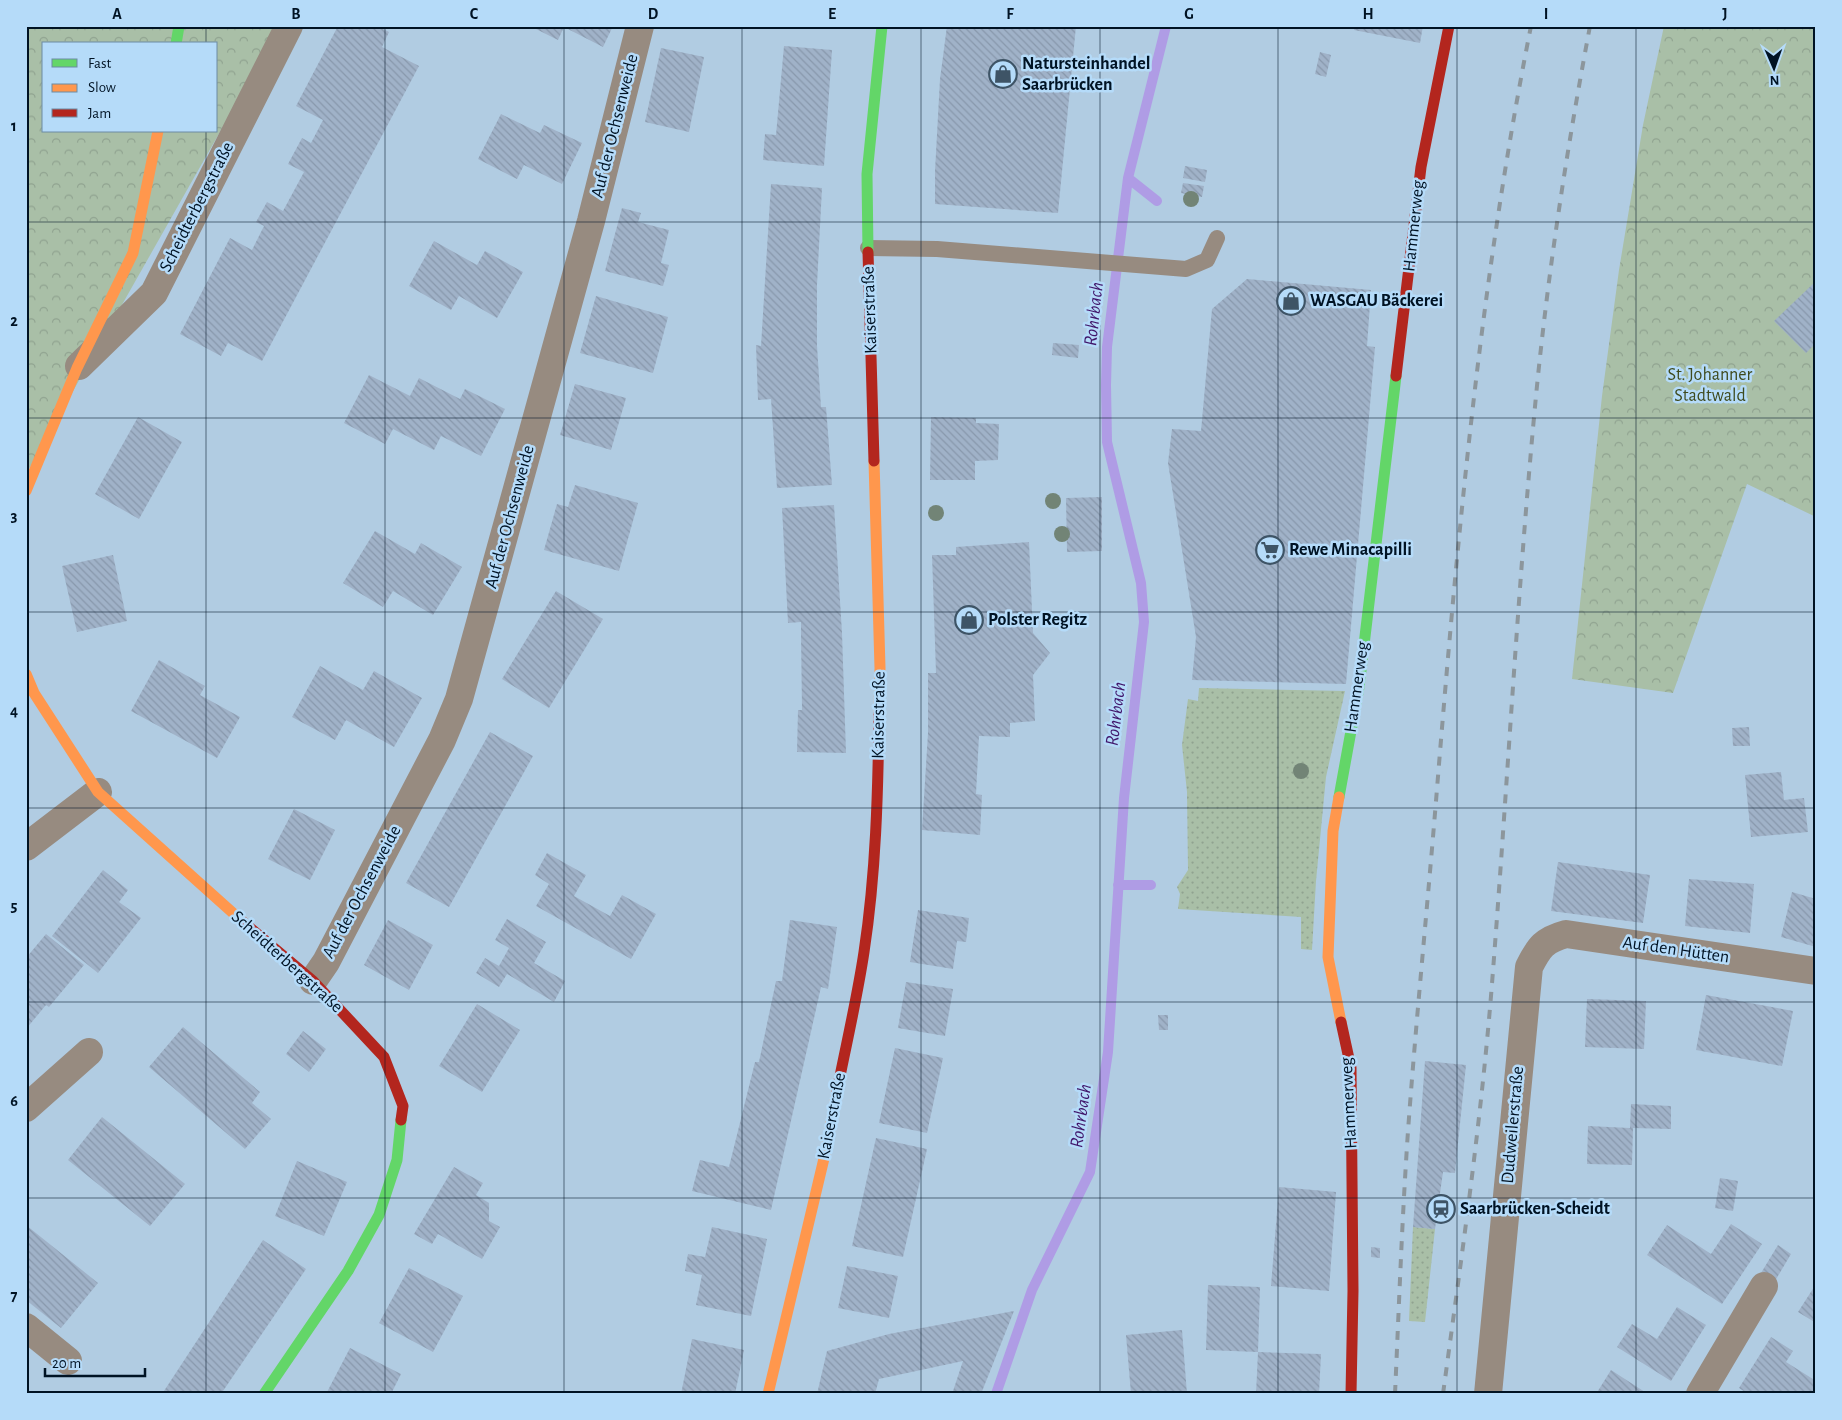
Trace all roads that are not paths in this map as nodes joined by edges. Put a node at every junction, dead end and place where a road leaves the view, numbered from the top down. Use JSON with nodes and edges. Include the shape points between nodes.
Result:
{"nodes":[{"id":1,"x":179,"y":26,"type":"edge"},
{"id":2,"x":289,"y":26,"type":"edge"},
{"id":3,"x":640,"y":26,"type":"edge"},
{"id":4,"x":882,"y":26,"type":"edge"},
{"id":5,"x":1449,"y":26,"type":"edge"},
{"id":6,"x":176,"y":42,"type":"edge"},
{"id":7,"x":158,"y":132,"type":"edge"},
{"id":8,"x":1216,"y":238,"type":"dead end"},
{"id":9,"x":868,"y":248,"type":"junction"},
{"id":10,"x":78,"y":368,"type":"junction"},
{"id":11,"x":26,"y":492,"type":"edge"},
{"id":12,"x":26,"y":674,"type":"edge"},
{"id":13,"x":98,"y":792,"type":"junction"},
{"id":14,"x":26,"y":846,"type":"edge"},
{"id":15,"x":1539,"y":948,"type":"joint"},
{"id":16,"x":1816,"y":971,"type":"edge"},
{"id":17,"x":313,"y":981,"type":"junction"},
{"id":18,"x":89,"y":1052,"type":"dead end"},
{"id":19,"x":26,"y":1108,"type":"edge"},
{"id":20,"x":1764,"y":1286,"type":"dead end"},
{"id":21,"x":26,"y":1327,"type":"edge"},
{"id":22,"x":68,"y":1361,"type":"dead end"},
{"id":23,"x":264,"y":1394,"type":"edge"},
{"id":24,"x":768,"y":1394,"type":"edge"},
{"id":25,"x":1351,"y":1394,"type":"edge"},
{"id":26,"x":1488,"y":1394,"type":"edge"},
{"id":27,"x":1700,"y":1394,"type":"edge"}],
"edges":[{"from":1,"to":6,"type":"street"},
{"from":2,"to":10,"type":"street","name":"Scheidterbergstraße","via":[[154,293]]},
{"from":3,"to":17,"type":"street","name":"Auf der Ochsenweide","via":[[593,211],[459,699],[433,757]]},
{"from":4,"to":9,"type":"street","name":"Kaiserstraße","via":[[867,174]]},
{"from":5,"to":25,"type":"street","name":"Hammerweg","via":[[1421,166],[1359,687],[1333,831],[1328,957],[1351,1068]]},
{"from":7,"to":10,"type":"street","name":"Scheidterbergstraße","via":[[133,253]]},
{"from":8,"to":9,"type":"lane","via":[[1207,260],[1186,269],[937,249]]},
{"from":9,"to":24,"type":"street","name":"Kaiserstraße","via":[[880,668],[873,872],[864,952],[826,1150]]},
{"from":10,"to":11,"type":"street","name":"Scheidterbergstraße"},
{"from":12,"to":13,"type":"street","name":"Scheidterbergstraße","via":[[34,693]]},
{"from":13,"to":14,"type":"street"},
{"from":13,"to":17,"type":"street","name":"Scheidterbergstraße"},
{"from":15,"to":16,"type":"street","name":"Auf den Hütten","via":[[1551,938],[1566,934]]},
{"from":15,"to":26,"type":"street","name":"Dudweilerstraße","via":[[1528,967]]},
{"from":17,"to":23,"type":"street","name":"Scheidterbergstraße","via":[[384,1057],[403,1106],[397,1160],[379,1215],[348,1271]]},
{"from":18,"to":19,"type":"street"},
{"from":20,"to":27,"type":"street"},
{"from":21,"to":22,"type":"street"}]}
